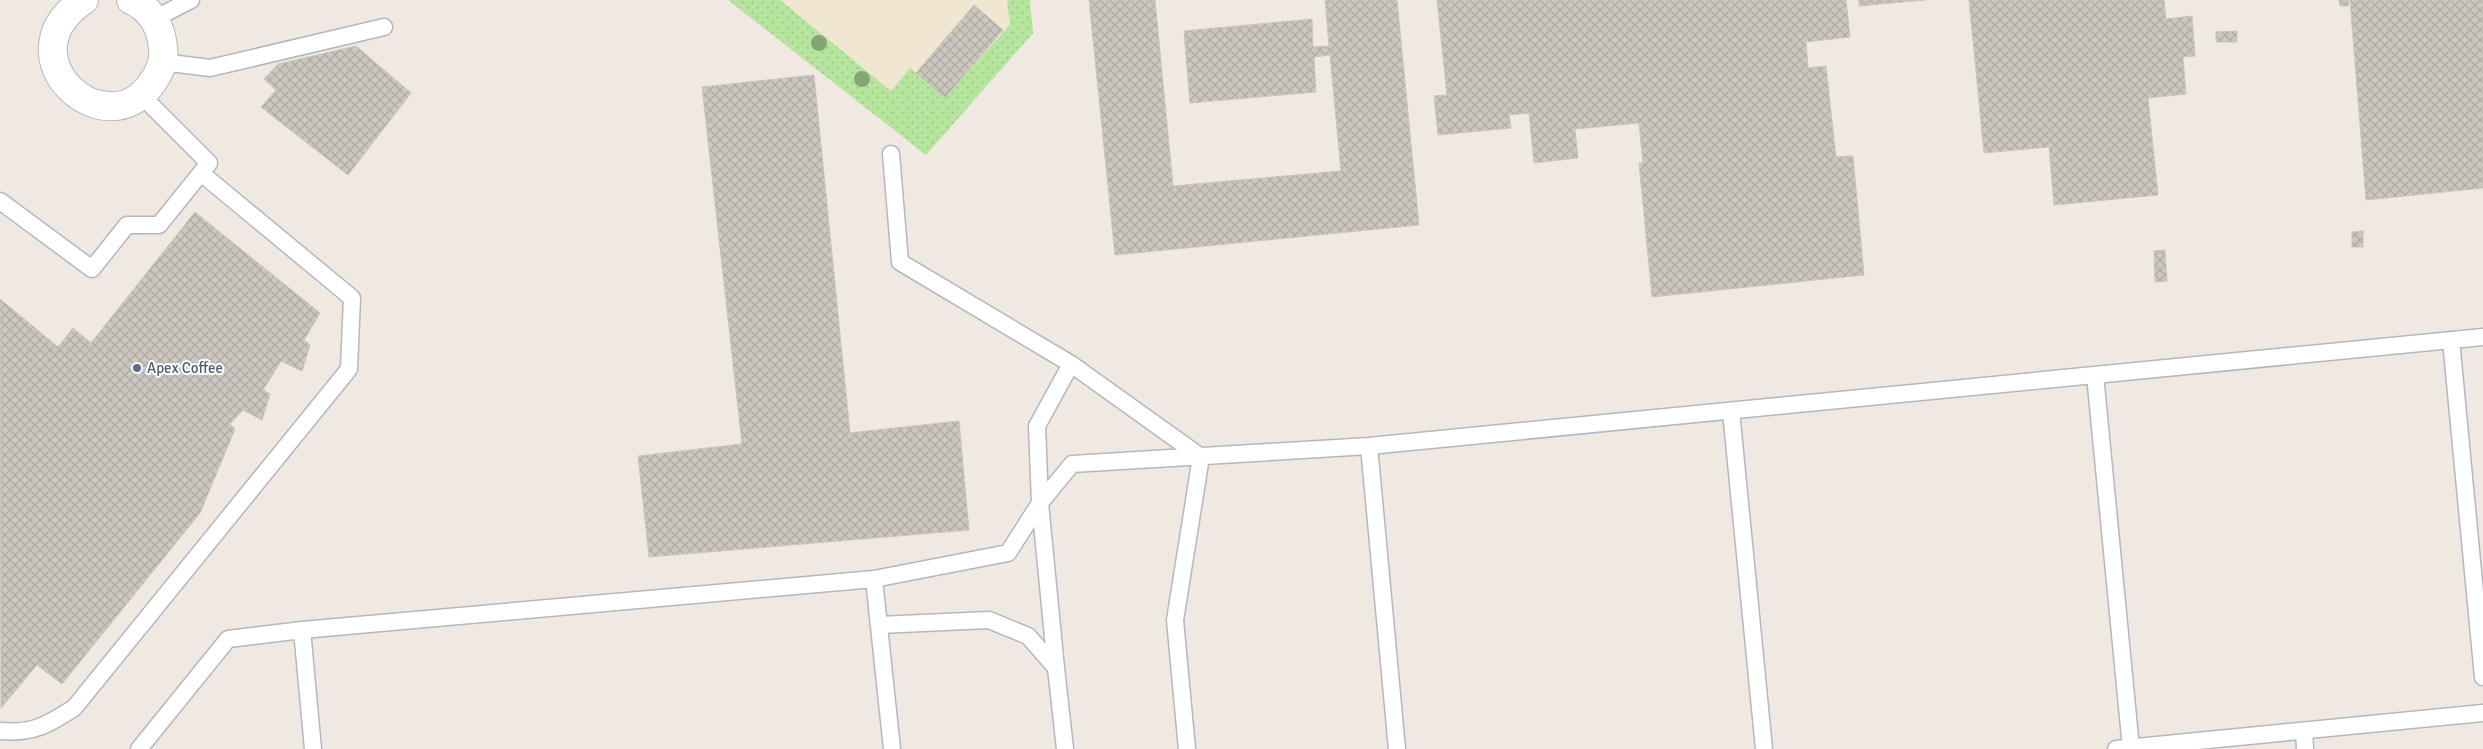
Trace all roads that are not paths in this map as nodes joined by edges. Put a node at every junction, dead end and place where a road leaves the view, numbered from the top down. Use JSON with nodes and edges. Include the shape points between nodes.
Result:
{"nodes":[{"id":1,"x":131,"y":0,"type":"edge"},
{"id":2,"x":191,"y":0,"type":"edge"},
{"id":3,"x":72,"y":3,"type":"edge"},
{"id":4,"x":154,"y":19,"type":"junction"},
{"id":5,"x":384,"y":28,"type":"dead end"},
{"id":6,"x":162,"y":62,"type":"junction"},
{"id":7,"x":141,"y":95,"type":"junction"},
{"id":8,"x":891,"y":154,"type":"dead end"},
{"id":9,"x":201,"y":174,"type":"junction"},
{"id":10,"x":0,"y":201,"type":"edge"},
{"id":11,"x":2483,"y":337,"type":"edge"},
{"id":12,"x":2451,"y":340,"type":"junction"},
{"id":13,"x":1071,"y":364,"type":"junction"},
{"id":14,"x":2096,"y":376,"type":"junction"},
{"id":15,"x":1732,"y":411,"type":"junction"},
{"id":16,"x":1369,"y":446,"type":"junction"},
{"id":17,"x":1201,"y":457,"type":"junction"},
{"id":18,"x":1040,"y":503,"type":"junction"},
{"id":19,"x":874,"y":579,"type":"junction"},
{"id":20,"x":879,"y":624,"type":"junction"},
{"id":21,"x":302,"y":630,"type":"junction"},
{"id":22,"x":1056,"y":668,"type":"junction"},
{"id":23,"x":2483,"y":677,"type":"edge"},
{"id":24,"x":2483,"y":713,"type":"edge"},
{"id":25,"x":2304,"y":730,"type":"junction"},
{"id":26,"x":0,"y":731,"type":"edge"},
{"id":27,"x":2124,"y":748,"type":"edge"},
{"id":28,"x":139,"y":749,"type":"edge"},
{"id":29,"x":313,"y":749,"type":"edge"},
{"id":30,"x":892,"y":749,"type":"edge"},
{"id":31,"x":1064,"y":749,"type":"edge"},
{"id":32,"x":1187,"y":749,"type":"edge"},
{"id":33,"x":1397,"y":749,"type":"edge"},
{"id":34,"x":1764,"y":749,"type":"edge"},
{"id":35,"x":2305,"y":749,"type":"edge"}],
"edges":[{"from":1,"to":4,"type":"street","via":[[141,4]]},
{"from":2,"to":4,"type":"lane"},
{"from":3,"to":7,"type":"street","via":[[59,23],[53,49],[58,75],[68,89],[82,100],[99,105],[117,105]]},
{"from":4,"to":6,"type":"street","via":[[162,36]]},
{"from":5,"to":6,"type":"lane","via":[[210,68]]},
{"from":6,"to":7,"type":"street","via":[[159,73]]},
{"from":7,"to":9,"type":"lane","via":[[209,164]]},
{"from":8,"to":13,"type":"lane","via":[[900,262]]},
{"from":9,"to":10,"type":"lane","via":[[158,225],[127,225],[92,269]]},
{"from":9,"to":26,"type":"lane","via":[[352,298],[349,369],[74,708],[49,724],[21,733]]},
{"from":11,"to":12,"type":"lane"},
{"from":12,"to":14,"type":"lane"},
{"from":12,"to":23,"type":"lane"},
{"from":13,"to":17,"type":"lane"},
{"from":13,"to":18,"type":"lane","via":[[1037,426]]},
{"from":14,"to":15,"type":"lane"},
{"from":14,"to":27,"type":"lane"},
{"from":15,"to":16,"type":"lane"},
{"from":15,"to":34,"type":"lane"},
{"from":16,"to":17,"type":"lane"},
{"from":16,"to":33,"type":"lane"},
{"from":17,"to":18,"type":"lane","via":[[1072,464]]},
{"from":17,"to":32,"type":"lane","via":[[1175,620]]},
{"from":18,"to":19,"type":"lane","via":[[1008,553]]},
{"from":18,"to":22,"type":"lane"},
{"from":19,"to":20,"type":"lane"},
{"from":19,"to":21,"type":"lane"},
{"from":20,"to":22,"type":"lane","via":[[989,620],[1028,636]]},
{"from":20,"to":30,"type":"lane"},
{"from":21,"to":28,"type":"lane","via":[[228,639]]},
{"from":21,"to":29,"type":"lane"},
{"from":22,"to":31,"type":"lane"},
{"from":24,"to":25,"type":"lane"},
{"from":25,"to":27,"type":"lane"},
{"from":25,"to":35,"type":"lane"}]}
